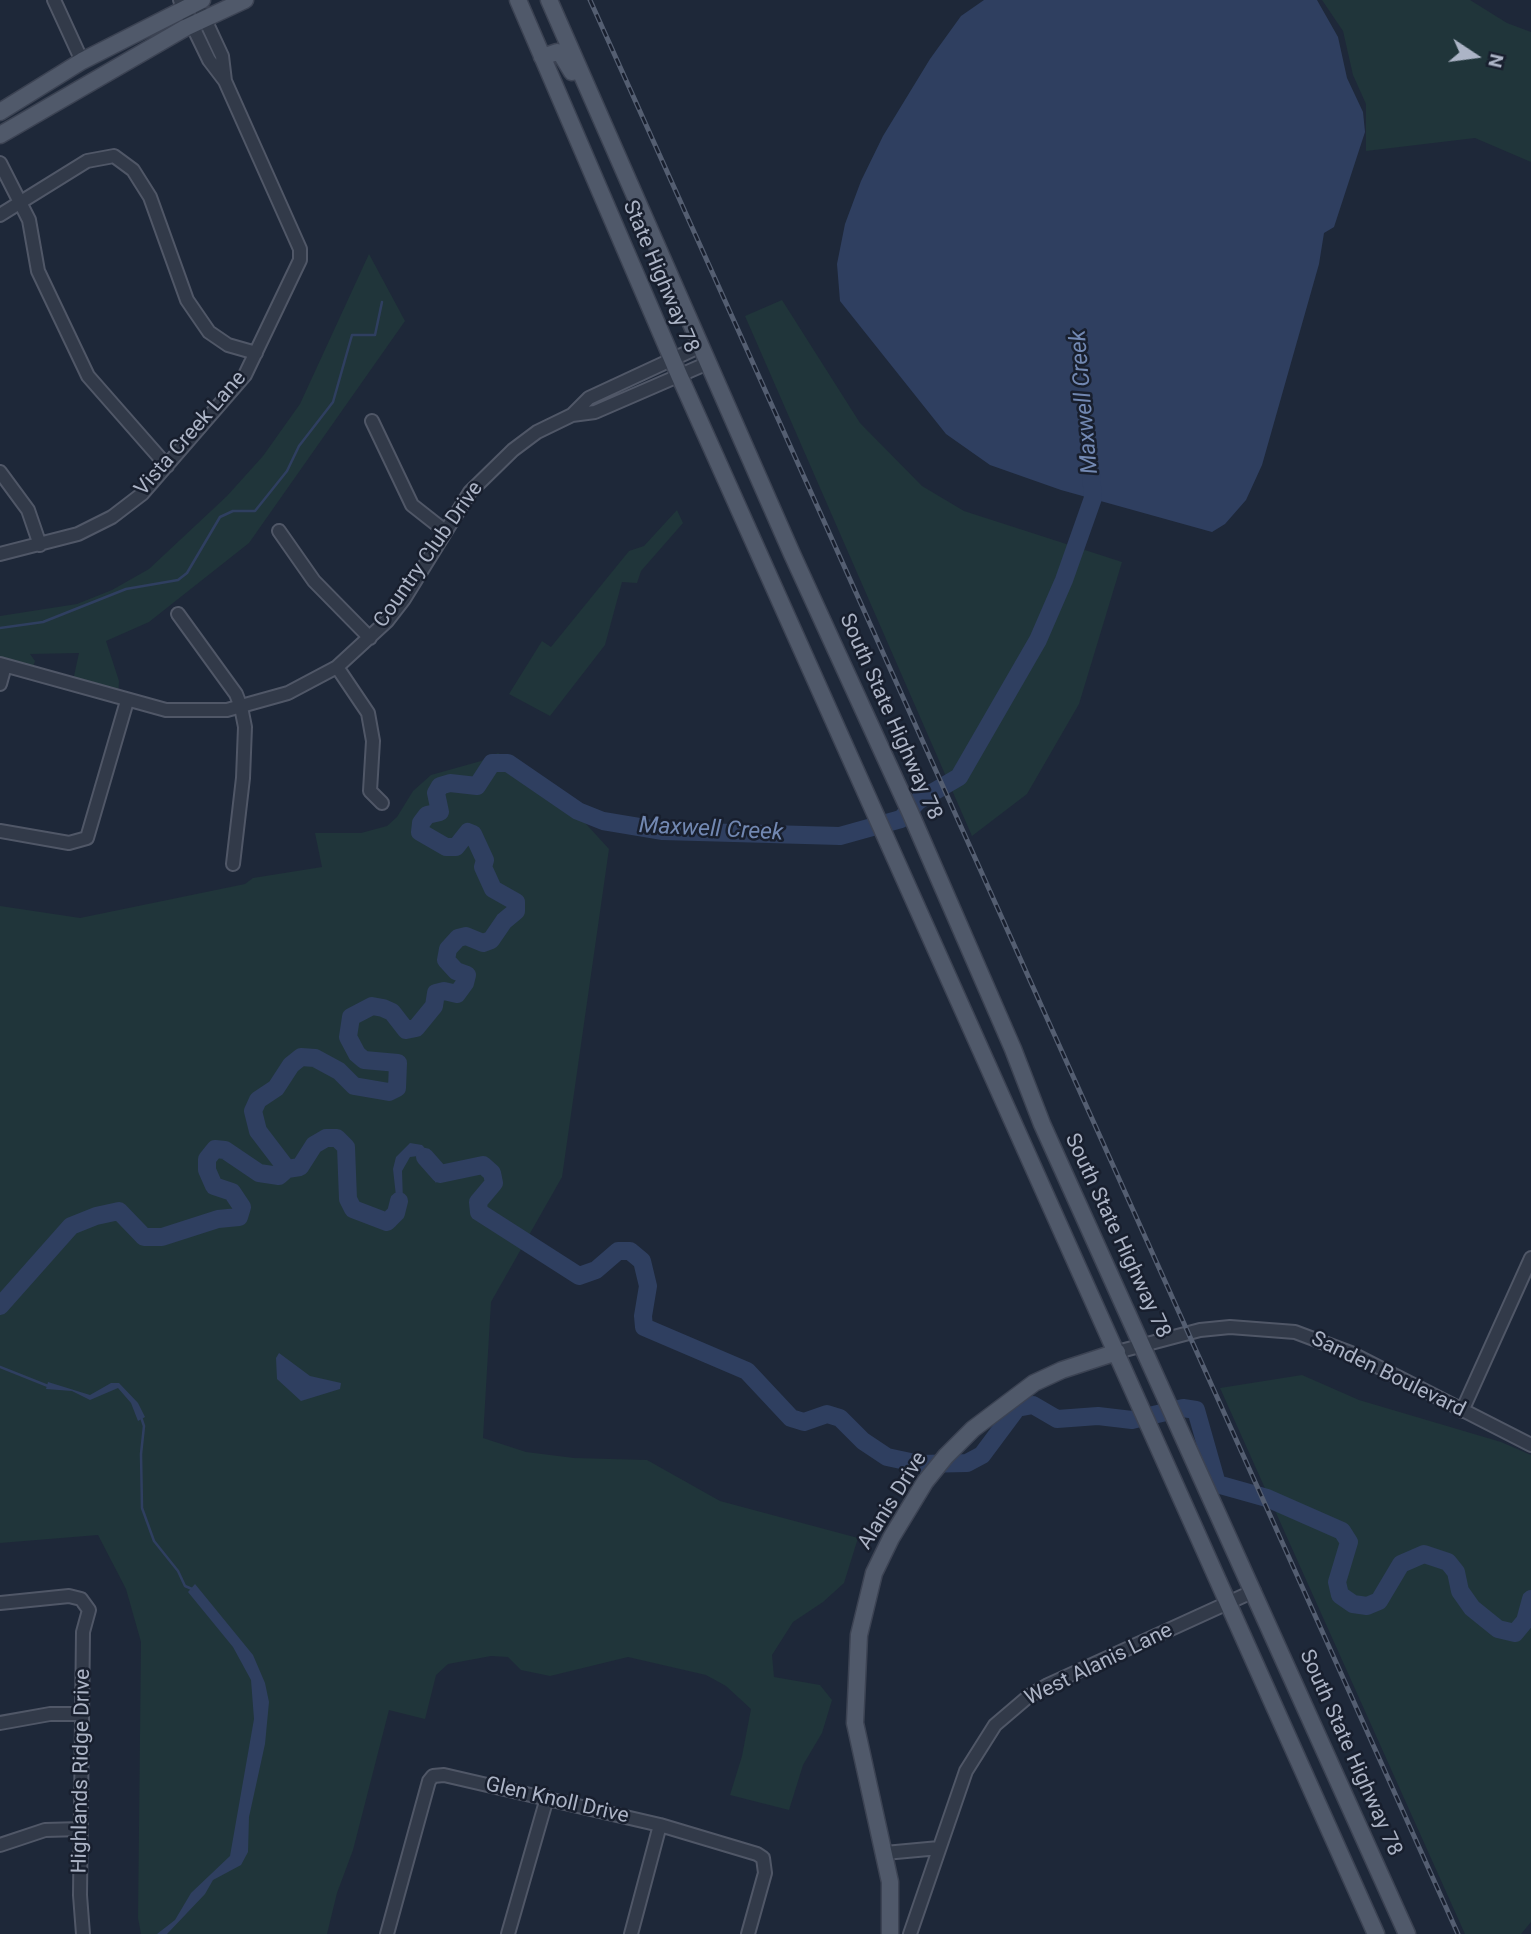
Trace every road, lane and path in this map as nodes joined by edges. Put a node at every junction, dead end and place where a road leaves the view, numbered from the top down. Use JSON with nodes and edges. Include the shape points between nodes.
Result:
{"nodes":[{"id":1,"x":54,"y":0,"type":"edge"},
{"id":2,"x":245,"y":0,"type":"edge"},
{"id":3,"x":518,"y":0,"type":"edge"},
{"id":4,"x":549,"y":0,"type":"edge"},
{"id":5,"x":194,"y":7,"type":"edge"},
{"id":6,"x":542,"y":57,"type":"junction"},
{"id":7,"x":82,"y":61,"type":"junction"},
{"id":8,"x":0,"y":112,"type":"edge"},
{"id":9,"x":0,"y":135,"type":"edge"},
{"id":10,"x":610,"y":136,"type":"junction"},
{"id":11,"x":0,"y":163,"type":"edge"},
{"id":12,"x":23,"y":203,"type":"junction"},
{"id":13,"x":0,"y":215,"type":"edge"},
{"id":14,"x":701,"y":346,"type":"junction"},
{"id":15,"x":256,"y":353,"type":"junction"},
{"id":16,"x":673,"y":359,"type":"junction"},
{"id":17,"x":708,"y":363,"type":"junction"},
{"id":18,"x":679,"y":375,"type":"junction"},
{"id":19,"x":610,"y":389,"type":"junction"},
{"id":20,"x":616,"y":403,"type":"junction"},
{"id":21,"x":572,"y":415,"type":"junction"},
{"id":22,"x":372,"y":421,"type":"dead end"},
{"id":23,"x":167,"y":466,"type":"junction"},
{"id":24,"x":0,"y":472,"type":"edge"},
{"id":25,"x":279,"y":531,"type":"dead end"},
{"id":26,"x":445,"y":531,"type":"junction"},
{"id":27,"x":40,"y":545,"type":"junction"},
{"id":28,"x":0,"y":554,"type":"edge"},
{"id":29,"x":792,"y":554,"type":"joint"},
{"id":30,"x":178,"y":614,"type":"dead end"},
{"id":31,"x":370,"y":638,"type":"junction"},
{"id":32,"x":3,"y":665,"type":"edge"},
{"id":33,"x":337,"y":667,"type":"junction"},
{"id":34,"x":0,"y":684,"type":"edge"},
{"id":35,"x":127,"y":701,"type":"junction"},
{"id":36,"x":242,"y":707,"type":"junction"},
{"id":37,"x":382,"y":803,"type":"dead end"},
{"id":38,"x":0,"y":831,"type":"edge"},
{"id":39,"x":233,"y":864,"type":"dead end"},
{"id":40,"x":1531,"y":1258,"type":"edge"},
{"id":41,"x":1143,"y":1344,"type":"junction"},
{"id":42,"x":1117,"y":1352,"type":"junction"},
{"id":43,"x":1462,"y":1411,"type":"junction"},
{"id":44,"x":1531,"y":1444,"type":"edge"},
{"id":45,"x":1254,"y":1591,"type":"junction"},
{"id":46,"x":0,"y":1603,"type":"edge"},
{"id":47,"x":1226,"y":1604,"type":"junction"},
{"id":48,"x":82,"y":1714,"type":"junction"},
{"id":49,"x":0,"y":1723,"type":"edge"},
{"id":50,"x":547,"y":1798,"type":"junction"},
{"id":51,"x":660,"y":1825,"type":"junction"},
{"id":52,"x":81,"y":1829,"type":"junction"},
{"id":53,"x":0,"y":1845,"type":"edge"},
{"id":54,"x":939,"y":1848,"type":"junction"},
{"id":55,"x":885,"y":1853,"type":"junction"},
{"id":56,"x":83,"y":1934,"type":"edge"},
{"id":57,"x":387,"y":1934,"type":"edge"},
{"id":58,"x":508,"y":1934,"type":"edge"},
{"id":59,"x":631,"y":1934,"type":"edge"},
{"id":60,"x":748,"y":1934,"type":"edge"},
{"id":61,"x":890,"y":1934,"type":"edge"},
{"id":62,"x":910,"y":1934,"type":"edge"},
{"id":63,"x":1376,"y":1934,"type":"edge"},
{"id":64,"x":1407,"y":1934,"type":"edge"}],
"edges":[{"from":1,"to":7,"type":"street"},
{"from":2,"to":5,"type":"main road"},
{"from":3,"to":6,"type":"main road","name":"State Highway 78"},
{"from":4,"to":10,"type":"main road","name":"State Highway 78"},
{"from":5,"to":7,"type":"main road"},
{"from":5,"to":9,"type":"main road"},
{"from":5,"to":15,"type":"street","name":"Vista Creek Lane","via":[[209,60],[225,81],[301,255]]},
{"from":6,"to":10,"type":"main road","via":[[561,54],[595,124]]},
{"from":6,"to":16,"type":"main road","name":"State Highway 78"},
{"from":7,"to":8,"type":"main road"},
{"from":10,"to":14,"type":"main road","name":"State Highway 78"},
{"from":11,"to":12,"type":"street"},
{"from":12,"to":13,"type":"street"},
{"from":12,"to":15,"type":"street","via":[[87,161],[114,156],[133,170],[150,197],[187,300],[209,332],[228,345]]},
{"from":12,"to":23,"type":"street","via":[[38,271],[88,376]]},
{"from":14,"to":16,"type":"street","name":"Country Club Drive"},
{"from":14,"to":17,"type":"main road","name":"State Highway 78"},
{"from":15,"to":23,"type":"street","name":"Vista Creek Lane","via":[[245,375]]},
{"from":16,"to":18,"type":"main road","name":"State Highway 78"},
{"from":16,"to":19,"type":"street","name":"Country Club Drive"},
{"from":17,"to":18,"type":"street","name":"Country Club Drive"},
{"from":17,"to":29,"type":"main road","name":"State Highway 78"},
{"from":18,"to":20,"type":"street","name":"Country Club Drive"},
{"from":18,"to":42,"type":"main road","name":"State Highway 78"},
{"from":19,"to":20,"type":"street"},
{"from":19,"to":21,"type":"street","name":"Country Club Drive","via":[[589,398]]},
{"from":20,"to":21,"type":"street","name":"Country Club Drive"},
{"from":21,"to":26,"type":"street","name":"Country Club Drive","via":[[537,432],[497,463],[470,492]]},
{"from":22,"to":26,"type":"street","via":[[412,505]]},
{"from":23,"to":27,"type":"street","name":"Vista Creek Lane","via":[[142,494],[112,517],[78,534]]},
{"from":24,"to":27,"type":"street","via":[[28,510]]},
{"from":25,"to":31,"type":"street","via":[[314,581]]},
{"from":26,"to":31,"type":"street","name":"Country Club Drive","via":[[404,599]]},
{"from":27,"to":28,"type":"street","name":"Vista Creek Lane"},
{"from":29,"to":41,"type":"main road","name":"South State Highway 78"},
{"from":30,"to":36,"type":"street"},
{"from":31,"to":33,"type":"street","name":"Country Club Drive"},
{"from":32,"to":34,"type":"street"},
{"from":32,"to":35,"type":"street","name":"Country Club Drive"},
{"from":33,"to":36,"type":"street","name":"Country Club Drive","via":[[288,694]]},
{"from":33,"to":37,"type":"street","via":[[368,713],[373,741],[370,791]]},
{"from":35,"to":36,"type":"street","name":"Country Club Drive","via":[[196,712]]},
{"from":35,"to":38,"type":"street","via":[[87,838],[69,843]]},
{"from":36,"to":39,"type":"street","via":[[243,778]]},
{"from":40,"to":43,"type":"street"},
{"from":41,"to":42,"type":"street","name":"Sanden Boulevard"},
{"from":41,"to":43,"type":"street","name":"Sanden Boulevard","via":[[1230,1327],[1295,1332],[1351,1353]]},
{"from":41,"to":45,"type":"main road","name":"South State Highway 78"},
{"from":42,"to":47,"type":"main road"},
{"from":42,"to":55,"type":"main road","name":"Alanis Drive","via":[[1062,1370],[1003,1404],[946,1455],[891,1538],[864,1602],[855,1676],[855,1723]]},
{"from":43,"to":44,"type":"street","name":"Sanden Boulevard"},
{"from":45,"to":47,"type":"street","name":"West Alanis Lane"},
{"from":45,"to":64,"type":"main road","name":"South State Highway 78"},
{"from":46,"to":48,"type":"street","name":"Highlands Ridge Drive","via":[[69,1596],[81,1599],[89,1609],[83,1632]]},
{"from":47,"to":54,"type":"street","name":"West Alanis Lane","via":[[1048,1685],[1014,1708],[995,1725],[966,1771]]},
{"from":47,"to":63,"type":"main road"},
{"from":48,"to":49,"type":"street"},
{"from":48,"to":52,"type":"street","name":"Highlands Ridge Drive"},
{"from":50,"to":51,"type":"street","name":"Glen Knoll Drive"},
{"from":50,"to":57,"type":"street","name":"Glen Knoll Drive","via":[[433,1776],[418,1813]]},
{"from":50,"to":58,"type":"street"},
{"from":51,"to":59,"type":"street"},
{"from":51,"to":60,"type":"street","name":"Glen Knoll Drive","via":[[763,1857],[765,1873]]},
{"from":52,"to":53,"type":"street","via":[[45,1830]]},
{"from":52,"to":56,"type":"street","name":"Highlands Ridge Drive"},
{"from":54,"to":55,"type":"street"},
{"from":54,"to":62,"type":"street","name":"West Alanis Lane"},
{"from":55,"to":61,"type":"main road","name":"Alanis Drive"}]}
